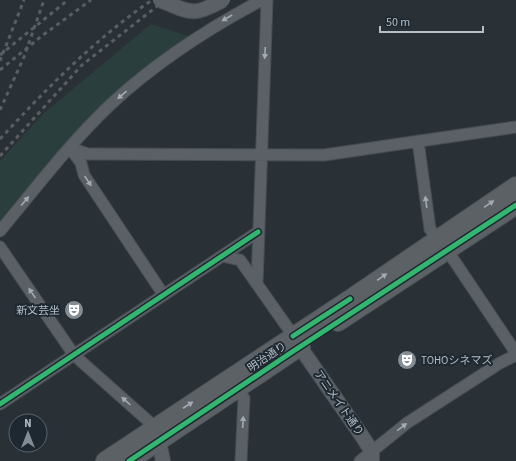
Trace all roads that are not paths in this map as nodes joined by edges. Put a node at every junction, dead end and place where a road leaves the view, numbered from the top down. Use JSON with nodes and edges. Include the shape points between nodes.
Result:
{"nodes":[{"id":1,"x":160,"y":0,"type":"edge"},
{"id":2,"x":223,"y":0,"type":"edge"},
{"id":3,"x":262,"y":0,"type":"edge"},
{"id":4,"x":267,"y":0,"type":"edge"},
{"id":5,"x":516,"y":127,"type":"edge"},
{"id":6,"x":418,"y":141,"type":"junction"},
{"id":7,"x":70,"y":148,"type":"junction"},
{"id":8,"x":260,"y":156,"type":"junction"},
{"id":9,"x":516,"y":186,"type":"edge"},
{"id":10,"x":516,"y":205,"type":"edge"},
{"id":11,"x":0,"y":231,"type":"edge"},
{"id":12,"x":258,"y":232,"type":"junction"},
{"id":13,"x":442,"y":244,"type":"junction"},
{"id":14,"x":0,"y":246,"type":"edge"},
{"id":15,"x":222,"y":256,"type":"junction"},
{"id":16,"x":256,"y":284,"type":"junction"},
{"id":17,"x":163,"y":294,"type":"junction"},
{"id":18,"x":297,"y":341,"type":"junction"},
{"id":19,"x":516,"y":354,"type":"edge"},
{"id":20,"x":74,"y":355,"type":"junction"},
{"id":21,"x":232,"y":392,"type":"junction"},
{"id":22,"x":0,"y":404,"type":"edge"},
{"id":23,"x":157,"y":434,"type":"junction"},
{"id":24,"x":372,"y":456,"type":"edge"},
{"id":25,"x":105,"y":461,"type":"edge"},
{"id":26,"x":129,"y":461,"type":"edge"},
{"id":27,"x":163,"y":461,"type":"edge"},
{"id":28,"x":241,"y":461,"type":"edge"},
{"id":29,"x":360,"y":461,"type":"edge"}],
"edges":[{"from":1,"to":2,"type":"street","bridge":true,"via":[[192,12],[208,9]]},
{"from":3,"to":7,"type":"street","one_way":true,"via":[[179,48],[110,105]]},
{"from":4,"to":8,"type":"street","one_way":true},
{"from":5,"to":6,"type":"street"},
{"from":6,"to":8,"type":"street","via":[[324,155]]},
{"from":13,"to":6,"type":"street","one_way":true,"via":[[430,229]]},
{"from":7,"to":8,"type":"street","via":[[88,154]]},
{"from":11,"to":7,"type":"street","one_way":true},
{"from":7,"to":17,"type":"street","one_way":true,"via":[[81,163],[84,174]]},
{"from":8,"to":12,"type":"street"},
{"from":13,"to":9,"type":"main road","name":"明治通り","one_way":true},
{"from":10,"to":13,"type":"main road","name":"明治通り"},
{"from":12,"to":15,"type":"street"},
{"from":12,"to":16,"type":"street"},
{"from":13,"to":18,"type":"main road","name":"明治通り","via":[[350,299]]},
{"from":13,"to":19,"type":"street"},
{"from":20,"to":14,"type":"street","one_way":true},
{"from":15,"to":16,"type":"street","via":[[240,260]]},
{"from":15,"to":17,"type":"street"},
{"from":16,"to":18,"type":"street"},
{"from":17,"to":20,"type":"street"},
{"from":18,"to":21,"type":"main road","name":"明治通り"},
{"from":23,"to":18,"type":"main road","name":"明治通り","one_way":true},
{"from":18,"to":24,"type":"street","name":"アニメイト通り"},
{"from":24,"to":19,"type":"street","one_way":true,"via":[[407,423]]},
{"from":20,"to":22,"type":"street"},
{"from":23,"to":20,"type":"street","one_way":true},
{"from":21,"to":23,"type":"main road","name":"明治通り"},
{"from":28,"to":21,"type":"street","one_way":true,"via":[[244,398],[242,394]]},
{"from":23,"to":25,"type":"main road","name":"明治通り"},
{"from":23,"to":26,"type":"main road","name":"明治通り"},
{"from":23,"to":27,"type":"street"},
{"from":24,"to":29,"type":"street"}]}
